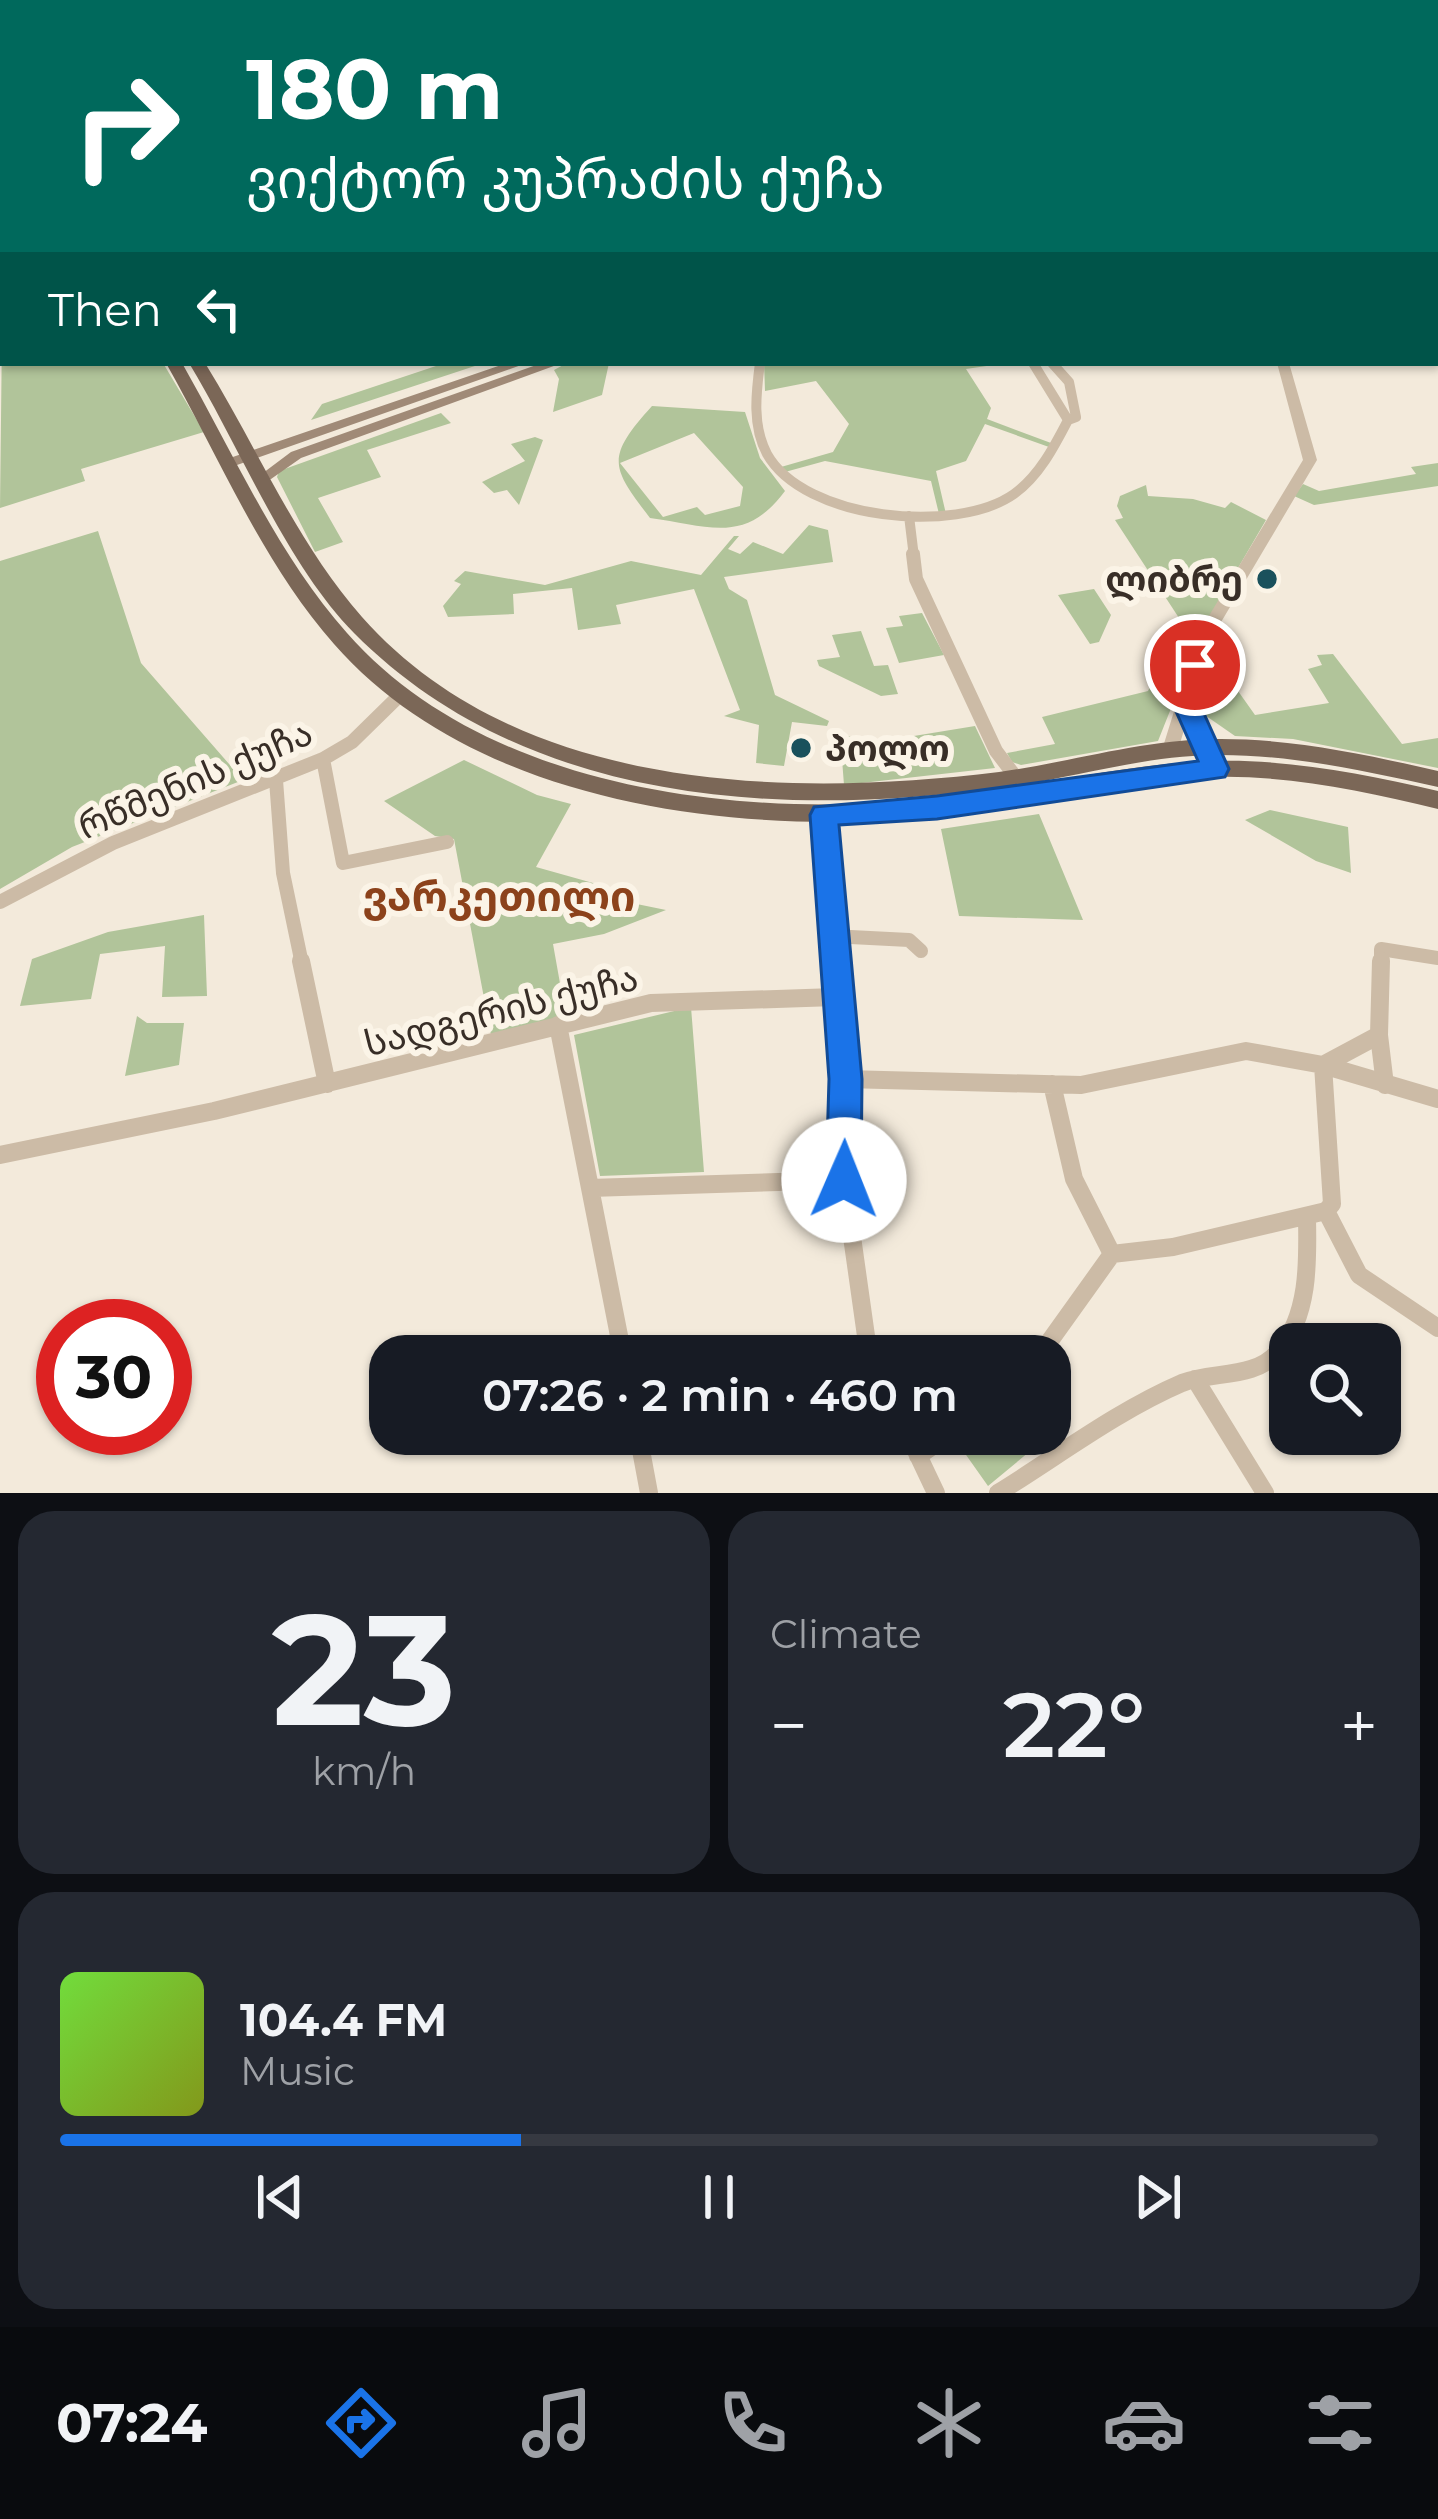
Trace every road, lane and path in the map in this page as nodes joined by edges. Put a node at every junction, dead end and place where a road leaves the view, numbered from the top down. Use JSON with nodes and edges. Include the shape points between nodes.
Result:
{"nodes":[{"id":1,"x":176,"y":366,"type":"edge"},
{"id":2,"x":198,"y":366,"type":"edge"},
{"id":3,"x":512,"y":366,"type":"edge"},
{"id":4,"x":545,"y":366,"type":"edge"},
{"id":5,"x":759,"y":366,"type":"edge"},
{"id":6,"x":1035,"y":366,"type":"edge"},
{"id":7,"x":1055,"y":366,"type":"edge"},
{"id":8,"x":1284,"y":366,"type":"edge"},
{"id":9,"x":1068,"y":420,"type":"junction"},
{"id":10,"x":318,"y":439,"type":"junction"},
{"id":11,"x":242,"y":457,"type":"junction"},
{"id":12,"x":266,"y":476,"type":"junction"},
{"id":13,"x":909,"y":516,"type":"junction"},
{"id":14,"x":305,"y":549,"type":"junction"},
{"id":15,"x":282,"y":554,"type":"junction"},
{"id":16,"x":401,"y":694,"type":"junction"},
{"id":17,"x":1184,"y":698,"type":"junction"},
{"id":18,"x":1170,"y":750,"type":"junction"},
{"id":19,"x":1212,"y":758,"type":"junction"},
{"id":20,"x":323,"y":759,"type":"junction"},
{"id":21,"x":1438,"y":779,"type":"edge"},
{"id":22,"x":276,"y":780,"type":"junction"},
{"id":23,"x":1022,"y":786,"type":"junction"},
{"id":24,"x":697,"y":794,"type":"junction"},
{"id":25,"x":1438,"y":800,"type":"edge"},
{"id":26,"x":889,"y":802,"type":"junction"},
{"id":27,"x":824,"y":815,"type":"junction"},
{"id":28,"x":447,"y":842,"type":"dead end"},
{"id":29,"x":0,"y":902,"type":"edge"},
{"id":30,"x":831,"y":936,"type":"junction"},
{"id":31,"x":921,"y":951,"type":"dead end"},
{"id":32,"x":1438,"y":958,"type":"edge"},
{"id":33,"x":835,"y":997,"type":"junction"},
{"id":34,"x":558,"y":1025,"type":"junction"},
{"id":35,"x":1379,"y":1035,"type":"junction"},
{"id":36,"x":1323,"y":1065,"type":"junction"},
{"id":37,"x":845,"y":1079,"type":"junction"},
{"id":38,"x":327,"y":1084,"type":"junction"},
{"id":39,"x":1052,"y":1084,"type":"junction"},
{"id":40,"x":1385,"y":1085,"type":"junction"},
{"id":41,"x":1438,"y":1099,"type":"edge"},
{"id":42,"x":0,"y":1155,"type":"edge"},
{"id":43,"x":844,"y":1180,"type":"junction"},
{"id":44,"x":590,"y":1188,"type":"junction"},
{"id":45,"x":1317,"y":1214,"type":"junction"},
{"id":46,"x":1112,"y":1254,"type":"junction"},
{"id":47,"x":1438,"y":1328,"type":"edge"},
{"id":48,"x":618,"y":1335,"type":"edge"},
{"id":49,"x":868,"y":1335,"type":"edge"},
{"id":50,"x":1054,"y":1335,"type":"edge"},
{"id":51,"x":1195,"y":1378,"type":"junction"},
{"id":52,"x":642,"y":1455,"type":"edge"},
{"id":53,"x":918,"y":1456,"type":"edge"},
{"id":54,"x":649,"y":1493,"type":"edge"},
{"id":55,"x":936,"y":1493,"type":"edge"},
{"id":56,"x":998,"y":1493,"type":"edge"},
{"id":57,"x":1265,"y":1493,"type":"edge"}],
"edges":[{"from":1,"to":11,"type":"main road"},
{"from":2,"to":11,"type":"main road"},
{"from":3,"to":10,"type":"main road"},
{"from":4,"to":10,"type":"main road"},
{"from":5,"to":13,"type":"street","via":[[758,436],[794,488]]},
{"from":6,"to":9,"type":"street"},
{"from":7,"to":9,"type":"street","via":[[1076,410]]},
{"from":8,"to":17,"type":"street","via":[[1310,460],[1216,614]]},
{"from":9,"to":13,"type":"street","via":[[1034,476],[1010,498],[960,515]]},
{"from":10,"to":11,"type":"main road"},
{"from":10,"to":12,"type":"main road"},
{"from":11,"to":12,"type":"main road"},
{"from":11,"to":15,"type":"main road"},
{"from":12,"to":14,"type":"main road"},
{"from":13,"to":23,"type":"street","via":[[916,579],[996,751]]},
{"from":14,"to":15,"type":"main road"},
{"from":14,"to":24,"type":"main road","via":[[357,624],[452,702],[531,742]]},
{"from":15,"to":16,"type":"main road","via":[[325,621]]},
{"from":16,"to":20,"type":"street","name":"რწმენის ქუჩა"},
{"from":16,"to":24,"type":"main road","via":[[535,764],[619,790]]},
{"from":17,"to":18,"type":"street"},
{"from":17,"to":19,"type":"street"},
{"from":18,"to":19,"type":"main road"},
{"from":18,"to":23,"type":"main road"},
{"from":19,"to":21,"type":"main road","via":[[1300,752]]},
{"from":19,"to":23,"type":"main road"},
{"from":19,"to":25,"type":"main road"},
{"from":20,"to":22,"type":"street","name":"რწმენის ქუჩა"},
{"from":20,"to":28,"type":"street","via":[[343,863]]},
{"from":22,"to":29,"type":"street","name":"რწმენის ქუჩა","via":[[112,843]]},
{"from":22,"to":38,"type":"street","via":[[283,873]]},
{"from":23,"to":26,"type":"main road"},
{"from":24,"to":26,"type":"main road"},
{"from":24,"to":27,"type":"main road"},
{"from":26,"to":27,"type":"main road"},
{"from":27,"to":30,"type":"street"},
{"from":30,"to":31,"type":"street","via":[[909,940]]},
{"from":30,"to":33,"type":"street"},
{"from":32,"to":35,"type":"street","via":[[1381,949]]},
{"from":33,"to":34,"type":"street","name":"სადგერის ქუჩა","via":[[651,1003]]},
{"from":33,"to":37,"type":"street"},
{"from":34,"to":38,"type":"street","name":"სადგერის ქუჩა"},
{"from":34,"to":44,"type":"street"},
{"from":35,"to":36,"type":"street"},
{"from":35,"to":40,"type":"street"},
{"from":36,"to":39,"type":"street","via":[[1246,1051],[1082,1085]]},
{"from":36,"to":40,"type":"street"},
{"from":36,"to":45,"type":"street","via":[[1332,1204]]},
{"from":37,"to":39,"type":"street"},
{"from":37,"to":43,"type":"street"},
{"from":38,"to":42,"type":"street","name":"სადგერის ქუჩა"},
{"from":39,"to":46,"type":"street","via":[[1074,1179]]},
{"from":40,"to":41,"type":"street"},
{"from":43,"to":44,"type":"street"},
{"from":43,"to":49,"type":"street"},
{"from":44,"to":48,"type":"street"},
{"from":45,"to":46,"type":"street"},
{"from":45,"to":47,"type":"street","via":[[1359,1275]]},
{"from":45,"to":51,"type":"street","via":[[1308,1278],[1276,1356]]},
{"from":46,"to":50,"type":"street"},
{"from":51,"to":56,"type":"street"},
{"from":51,"to":57,"type":"street"},
{"from":52,"to":54,"type":"street"},
{"from":53,"to":55,"type":"street"}]}
